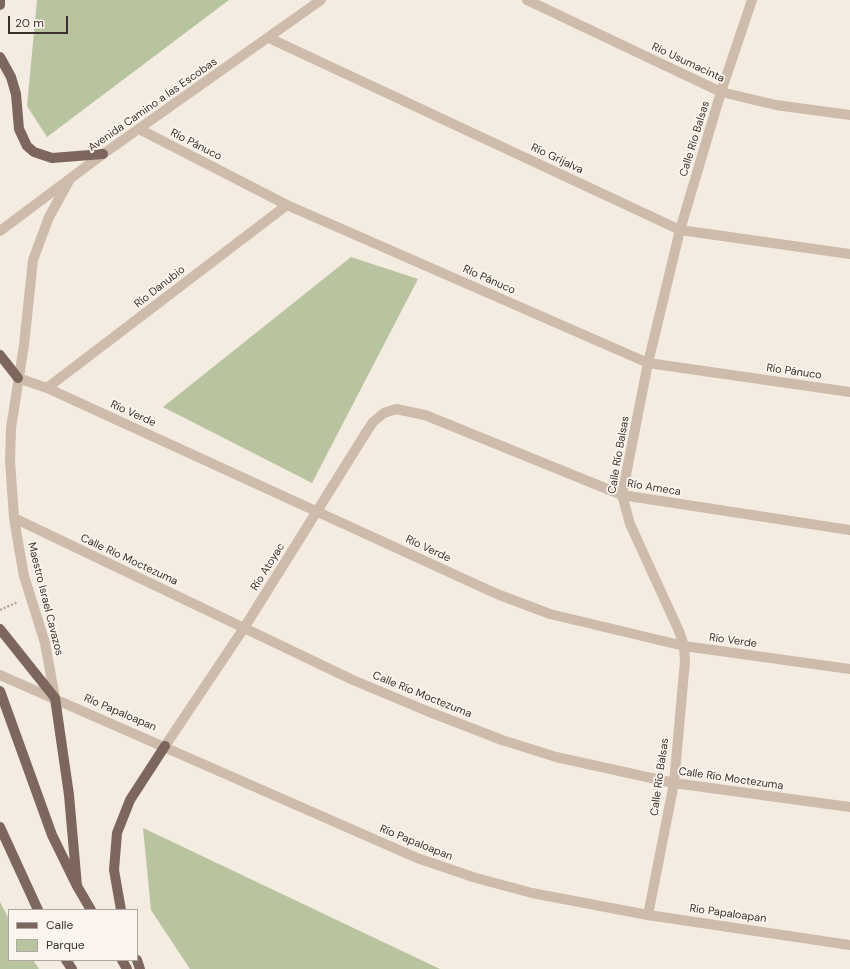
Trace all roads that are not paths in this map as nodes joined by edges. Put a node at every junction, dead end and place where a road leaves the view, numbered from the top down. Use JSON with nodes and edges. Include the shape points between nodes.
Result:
{"nodes":[{"id":1,"x":0,"y":0,"type":"edge"},
{"id":2,"x":320,"y":0,"type":"edge"},
{"id":3,"x":526,"y":0,"type":"edge"},
{"id":4,"x":752,"y":0,"type":"edge"},
{"id":5,"x":0,"y":5,"type":"edge"},
{"id":6,"x":269,"y":38,"type":"junction"},
{"id":7,"x":0,"y":57,"type":"edge"},
{"id":8,"x":721,"y":92,"type":"junction"},
{"id":9,"x":850,"y":115,"type":"edge"},
{"id":10,"x":138,"y":129,"type":"junction"},
{"id":11,"x":103,"y":154,"type":"junction"},
{"id":12,"x":70,"y":179,"type":"junction"},
{"id":13,"x":286,"y":205,"type":"junction"},
{"id":14,"x":680,"y":230,"type":"junction"},
{"id":15,"x":0,"y":231,"type":"edge"},
{"id":16,"x":850,"y":254,"type":"edge"},
{"id":17,"x":0,"y":355,"type":"edge"},
{"id":18,"x":648,"y":363,"type":"junction"},
{"id":19,"x":18,"y":378,"type":"junction"},
{"id":20,"x":48,"y":388,"type":"junction"},
{"id":21,"x":850,"y":392,"type":"edge"},
{"id":22,"x":396,"y":409,"type":"joint"},
{"id":23,"x":622,"y":495,"type":"junction"},
{"id":24,"x":318,"y":511,"type":"junction"},
{"id":25,"x":14,"y":518,"type":"junction"},
{"id":26,"x":850,"y":530,"type":"edge"},
{"id":27,"x":244,"y":628,"type":"junction"},
{"id":28,"x":0,"y":629,"type":"edge"},
{"id":29,"x":684,"y":646,"type":"junction"},
{"id":30,"x":850,"y":669,"type":"edge"},
{"id":31,"x":0,"y":675,"type":"edge"},
{"id":32,"x":0,"y":691,"type":"edge"},
{"id":33,"x":55,"y":698,"type":"junction"},
{"id":34,"x":165,"y":746,"type":"junction"},
{"id":35,"x":674,"y":783,"type":"junction"},
{"id":36,"x":850,"y":807,"type":"edge"},
{"id":37,"x":0,"y":827,"type":"edge"},
{"id":38,"x":77,"y":886,"type":"junction"},
{"id":39,"x":38,"y":909,"type":"edge"},
{"id":40,"x":91,"y":909,"type":"edge"},
{"id":41,"x":121,"y":909,"type":"edge"},
{"id":42,"x":648,"y":915,"type":"junction"},
{"id":43,"x":850,"y":945,"type":"edge"}],
"edges":[{"from":1,"to":5,"type":"main road"},
{"from":2,"to":6,"type":"street","name":"Avenida Camino a las Escobas"},
{"from":3,"to":8,"type":"street","name":"Río Usumacinta"},
{"from":4,"to":8,"type":"street","name":"Calle Río Balsas"},
{"from":6,"to":10,"type":"street","name":"Avenida Camino a las Escobas"},
{"from":6,"to":14,"type":"street","name":"Río Grijalva"},
{"from":7,"to":11,"type":"main road","via":[[13,83],[19,129],[27,146],[38,154],[52,158]]},
{"from":8,"to":9,"type":"street","name":"Río Usumacinta","via":[[776,105]]},
{"from":8,"to":14,"type":"street","name":"Calle Río Balsas"},
{"from":10,"to":11,"type":"street","name":"Avenida Camino a las Escobas"},
{"from":10,"to":13,"type":"street","name":"Río Pánuco"},
{"from":11,"to":12,"type":"street","name":"Avenida Camino a las Escobas"},
{"from":12,"to":15,"type":"street","name":"Avenida Camino a las Escobas"},
{"from":12,"to":19,"type":"street","name":"Maestro Israel Cavazos","via":[[49,217],[33,260]]},
{"from":13,"to":18,"type":"street","name":"Río Pánuco"},
{"from":13,"to":20,"type":"street","name":"Río Danubio"},
{"from":14,"to":16,"type":"street","name":"Río Grijalva"},
{"from":14,"to":18,"type":"street","name":"Calle Río Balsas"},
{"from":17,"to":19,"type":"main road"},
{"from":18,"to":21,"type":"street","name":"Río Pánuco"},
{"from":18,"to":23,"type":"street","name":"Calle Río Balsas"},
{"from":19,"to":20,"type":"street","name":"Río Verde"},
{"from":19,"to":25,"type":"street","name":"Maestro Israel Cavazos","via":[[11,428],[10,460]]},
{"from":20,"to":24,"type":"street","name":"Río Verde"},
{"from":22,"to":23,"type":"street","name":"Río Ameca","via":[[425,415]]},
{"from":22,"to":24,"type":"street","name":"Río Atoyac","via":[[384,413],[373,422]]},
{"from":23,"to":26,"type":"street","name":"Río Ameca"},
{"from":23,"to":29,"type":"street","name":"Calle Río Balsas","via":[[630,524],[673,614]]},
{"from":24,"to":27,"type":"street","name":"Río Atoyac"},
{"from":24,"to":29,"type":"street","name":"Río Verde","via":[[497,594],[550,614]]},
{"from":25,"to":27,"type":"street","name":"Calle Río Moctezuma"},
{"from":25,"to":33,"type":"street","name":"Maestro Israel Cavazos","via":[[24,576],[45,643]]},
{"from":27,"to":34,"type":"street","name":"Río Atoyac"},
{"from":27,"to":35,"type":"street","name":"Calle Río Moctezuma","via":[[354,680],[502,740],[556,757]]},
{"from":28,"to":33,"type":"main road"},
{"from":29,"to":30,"type":"street","name":"Río Verde"},
{"from":29,"to":35,"type":"street","name":"Calle Río Balsas","via":[[684,680]]},
{"from":31,"to":33,"type":"street","name":"Río Papaloapan"},
{"from":32,"to":38,"type":"main road","via":[[49,828]]},
{"from":33,"to":34,"type":"street","name":"Río Papaloapan"},
{"from":33,"to":38,"type":"main road","via":[[69,795]]},
{"from":34,"to":41,"type":"main road","via":[[130,800],[117,833],[114,870]]},
{"from":34,"to":42,"type":"street","name":"Río Papaloapan","via":[[417,858],[532,893]]},
{"from":35,"to":36,"type":"street","name":"Calle Río Moctezuma"},
{"from":35,"to":42,"type":"street","name":"Calle Río Balsas"},
{"from":37,"to":39,"type":"main road"},
{"from":38,"to":40,"type":"main road"},
{"from":42,"to":43,"type":"street","name":"Río Papaloapan"}]}
